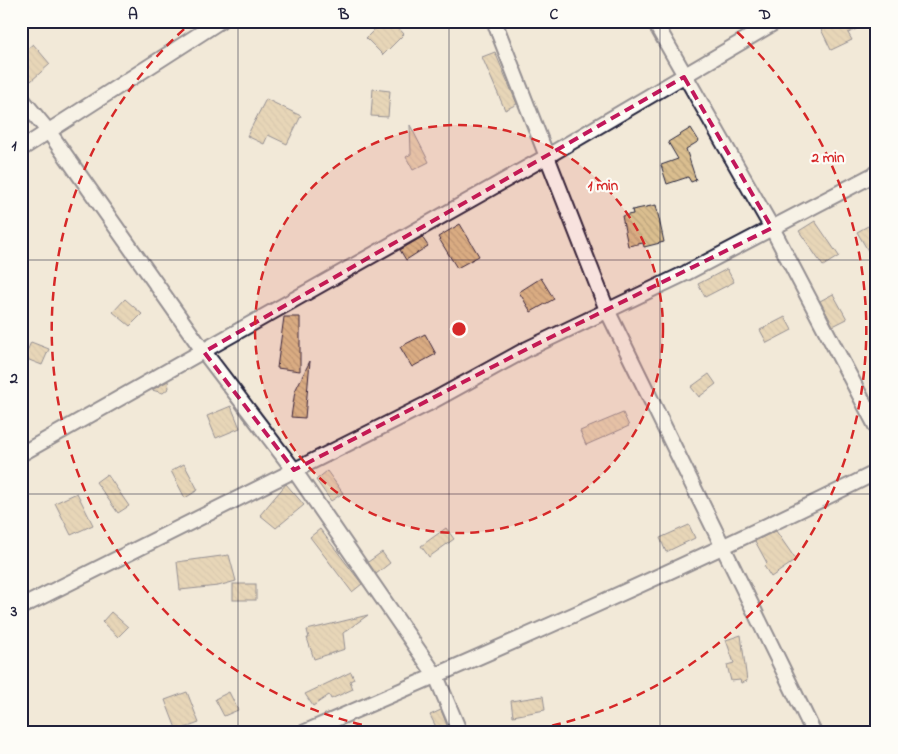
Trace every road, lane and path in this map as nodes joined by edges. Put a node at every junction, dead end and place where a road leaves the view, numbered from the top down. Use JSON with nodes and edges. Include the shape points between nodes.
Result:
{"nodes":[{"id":1,"x":220,"y":21,"type":"edge"},
{"id":2,"x":494,"y":21,"type":"edge"},
{"id":3,"x":654,"y":21,"type":"edge"},
{"id":4,"x":777,"y":21,"type":"edge"},
{"id":5,"x":684,"y":77,"type":"junction"},
{"id":6,"x":21,"y":98,"type":"edge"},
{"id":7,"x":49,"y":132,"type":"junction"},
{"id":8,"x":21,"y":149,"type":"edge"},
{"id":9,"x":546,"y":157,"type":"junction"},
{"id":10,"x":877,"y":173,"type":"edge"},
{"id":11,"x":772,"y":228,"type":"junction"},
{"id":12,"x":607,"y":310,"type":"junction"},
{"id":13,"x":204,"y":352,"type":"junction"},
{"id":14,"x":877,"y":428,"type":"edge"},
{"id":15,"x":21,"y":454,"type":"edge"},
{"id":16,"x":294,"y":470,"type":"junction"},
{"id":17,"x":877,"y":472,"type":"edge"},
{"id":18,"x":724,"y":546,"type":"junction"},
{"id":19,"x":21,"y":607,"type":"edge"},
{"id":20,"x":436,"y":676,"type":"junction"},
{"id":21,"x":303,"y":733,"type":"edge"},
{"id":22,"x":460,"y":733,"type":"edge"},
{"id":23,"x":814,"y":733,"type":"edge"}],
"edges":[{"from":1,"to":7,"type":"street"},
{"from":2,"to":9,"type":"street"},
{"from":3,"to":5,"type":"street"},
{"from":4,"to":5,"type":"street"},
{"from":5,"to":9,"type":"street"},
{"from":5,"to":11,"type":"street"},
{"from":6,"to":7,"type":"street"},
{"from":7,"to":8,"type":"street"},
{"from":7,"to":13,"type":"street"},
{"from":9,"to":12,"type":"street"},
{"from":9,"to":13,"type":"street"},
{"from":10,"to":11,"type":"street"},
{"from":11,"to":12,"type":"street"},
{"from":11,"to":14,"type":"street"},
{"from":12,"to":16,"type":"street"},
{"from":12,"to":18,"type":"street"},
{"from":13,"to":15,"type":"street"},
{"from":13,"to":16,"type":"street"},
{"from":16,"to":19,"type":"street"},
{"from":16,"to":20,"type":"street"},
{"from":17,"to":18,"type":"street"},
{"from":18,"to":20,"type":"street"},
{"from":18,"to":23,"type":"street"},
{"from":20,"to":21,"type":"street"},
{"from":20,"to":22,"type":"street"}]}
